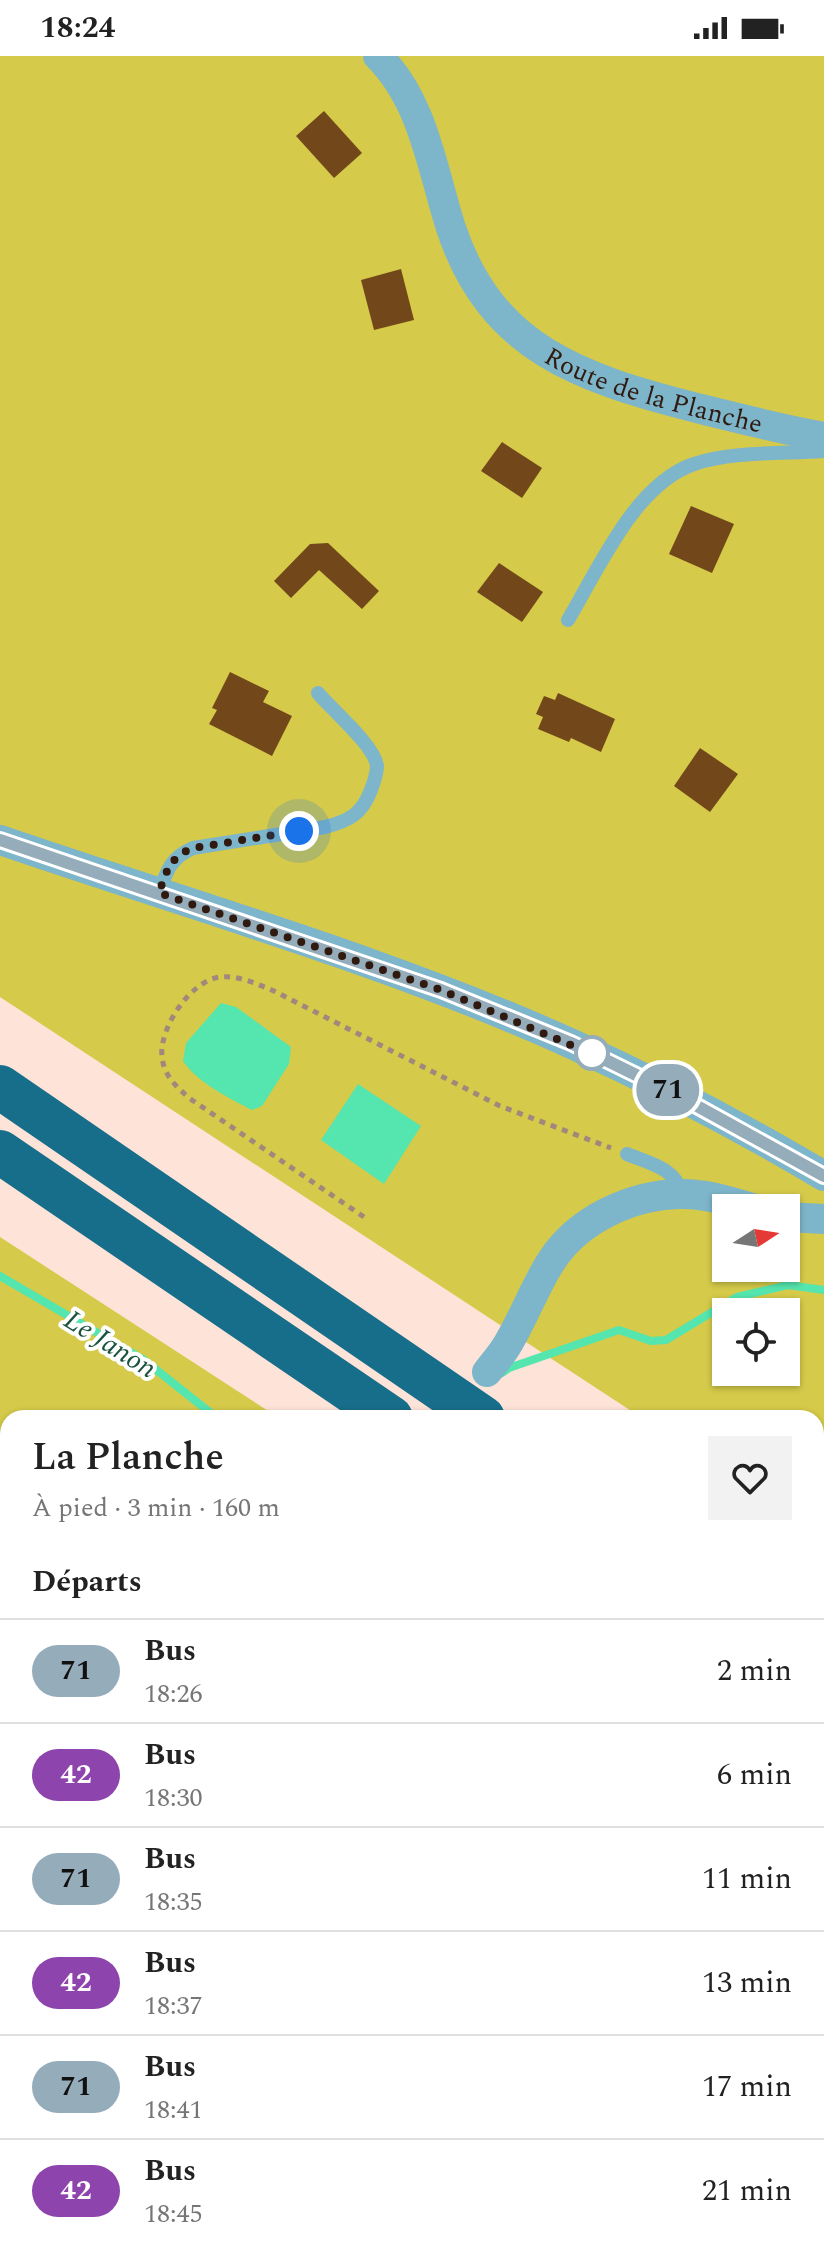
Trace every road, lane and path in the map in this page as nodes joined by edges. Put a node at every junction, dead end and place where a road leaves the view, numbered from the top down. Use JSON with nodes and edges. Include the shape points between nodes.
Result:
{"nodes":[{"id":1,"x":378,"y":56,"type":"edge"},
{"id":2,"x":824,"y":437,"type":"edge"},
{"id":3,"x":824,"y":451,"type":"edge"},
{"id":4,"x":568,"y":620,"type":"dead end"},
{"id":5,"x":318,"y":693,"type":"dead end"},
{"id":6,"x":0,"y":840,"type":"edge"},
{"id":7,"x":159,"y":893,"type":"junction"},
{"id":8,"x":0,"y":1087,"type":"edge"},
{"id":9,"x":0,"y":1152,"type":"edge"},
{"id":10,"x":627,"y":1154,"type":"joint"},
{"id":11,"x":824,"y":1176,"type":"edge"},
{"id":12,"x":681,"y":1193,"type":"junction"},
{"id":13,"x":712,"y":1197,"type":"edge"},
{"id":14,"x":364,"y":1217,"type":"dead end"},
{"id":15,"x":800,"y":1218,"type":"edge"},
{"id":16,"x":824,"y":1219,"type":"edge"},
{"id":17,"x":487,"y":1372,"type":"dead end"},
{"id":18,"x":379,"y":1410,"type":"edge"},
{"id":19,"x":471,"y":1410,"type":"edge"}],
"edges":[{"from":1,"to":2,"type":"street","name":"Route de la Planche","via":[[415,110],[455,239],[476,283],[524,338],[573,370],[611,384]]},
{"from":3,"to":4,"type":"lane","via":[[724,458],[694,464],[663,479],[616,539]]},
{"from":5,"to":7,"type":"lane","via":[[373,751],[377,765],[367,802],[345,822],[179,853]]},
{"from":6,"to":7,"type":"street"},
{"from":7,"to":11,"type":"street","via":[[441,990],[571,1043]]},
{"from":8,"to":19,"type":"highway"},
{"from":9,"to":18,"type":"highway"},
{"from":10,"to":12,"type":"lane","via":[[668,1172]]},
{"from":10,"to":14,"type":"path","via":[[500,1106],[246,980],[222,977],[189,993],[165,1037],[161,1056],[168,1078],[189,1098]]},
{"from":12,"to":13,"type":"street"},
{"from":12,"to":17,"type":"street","via":[[642,1198],[577,1231],[554,1256],[508,1345]]},
{"from":15,"to":16,"type":"street"}]}
